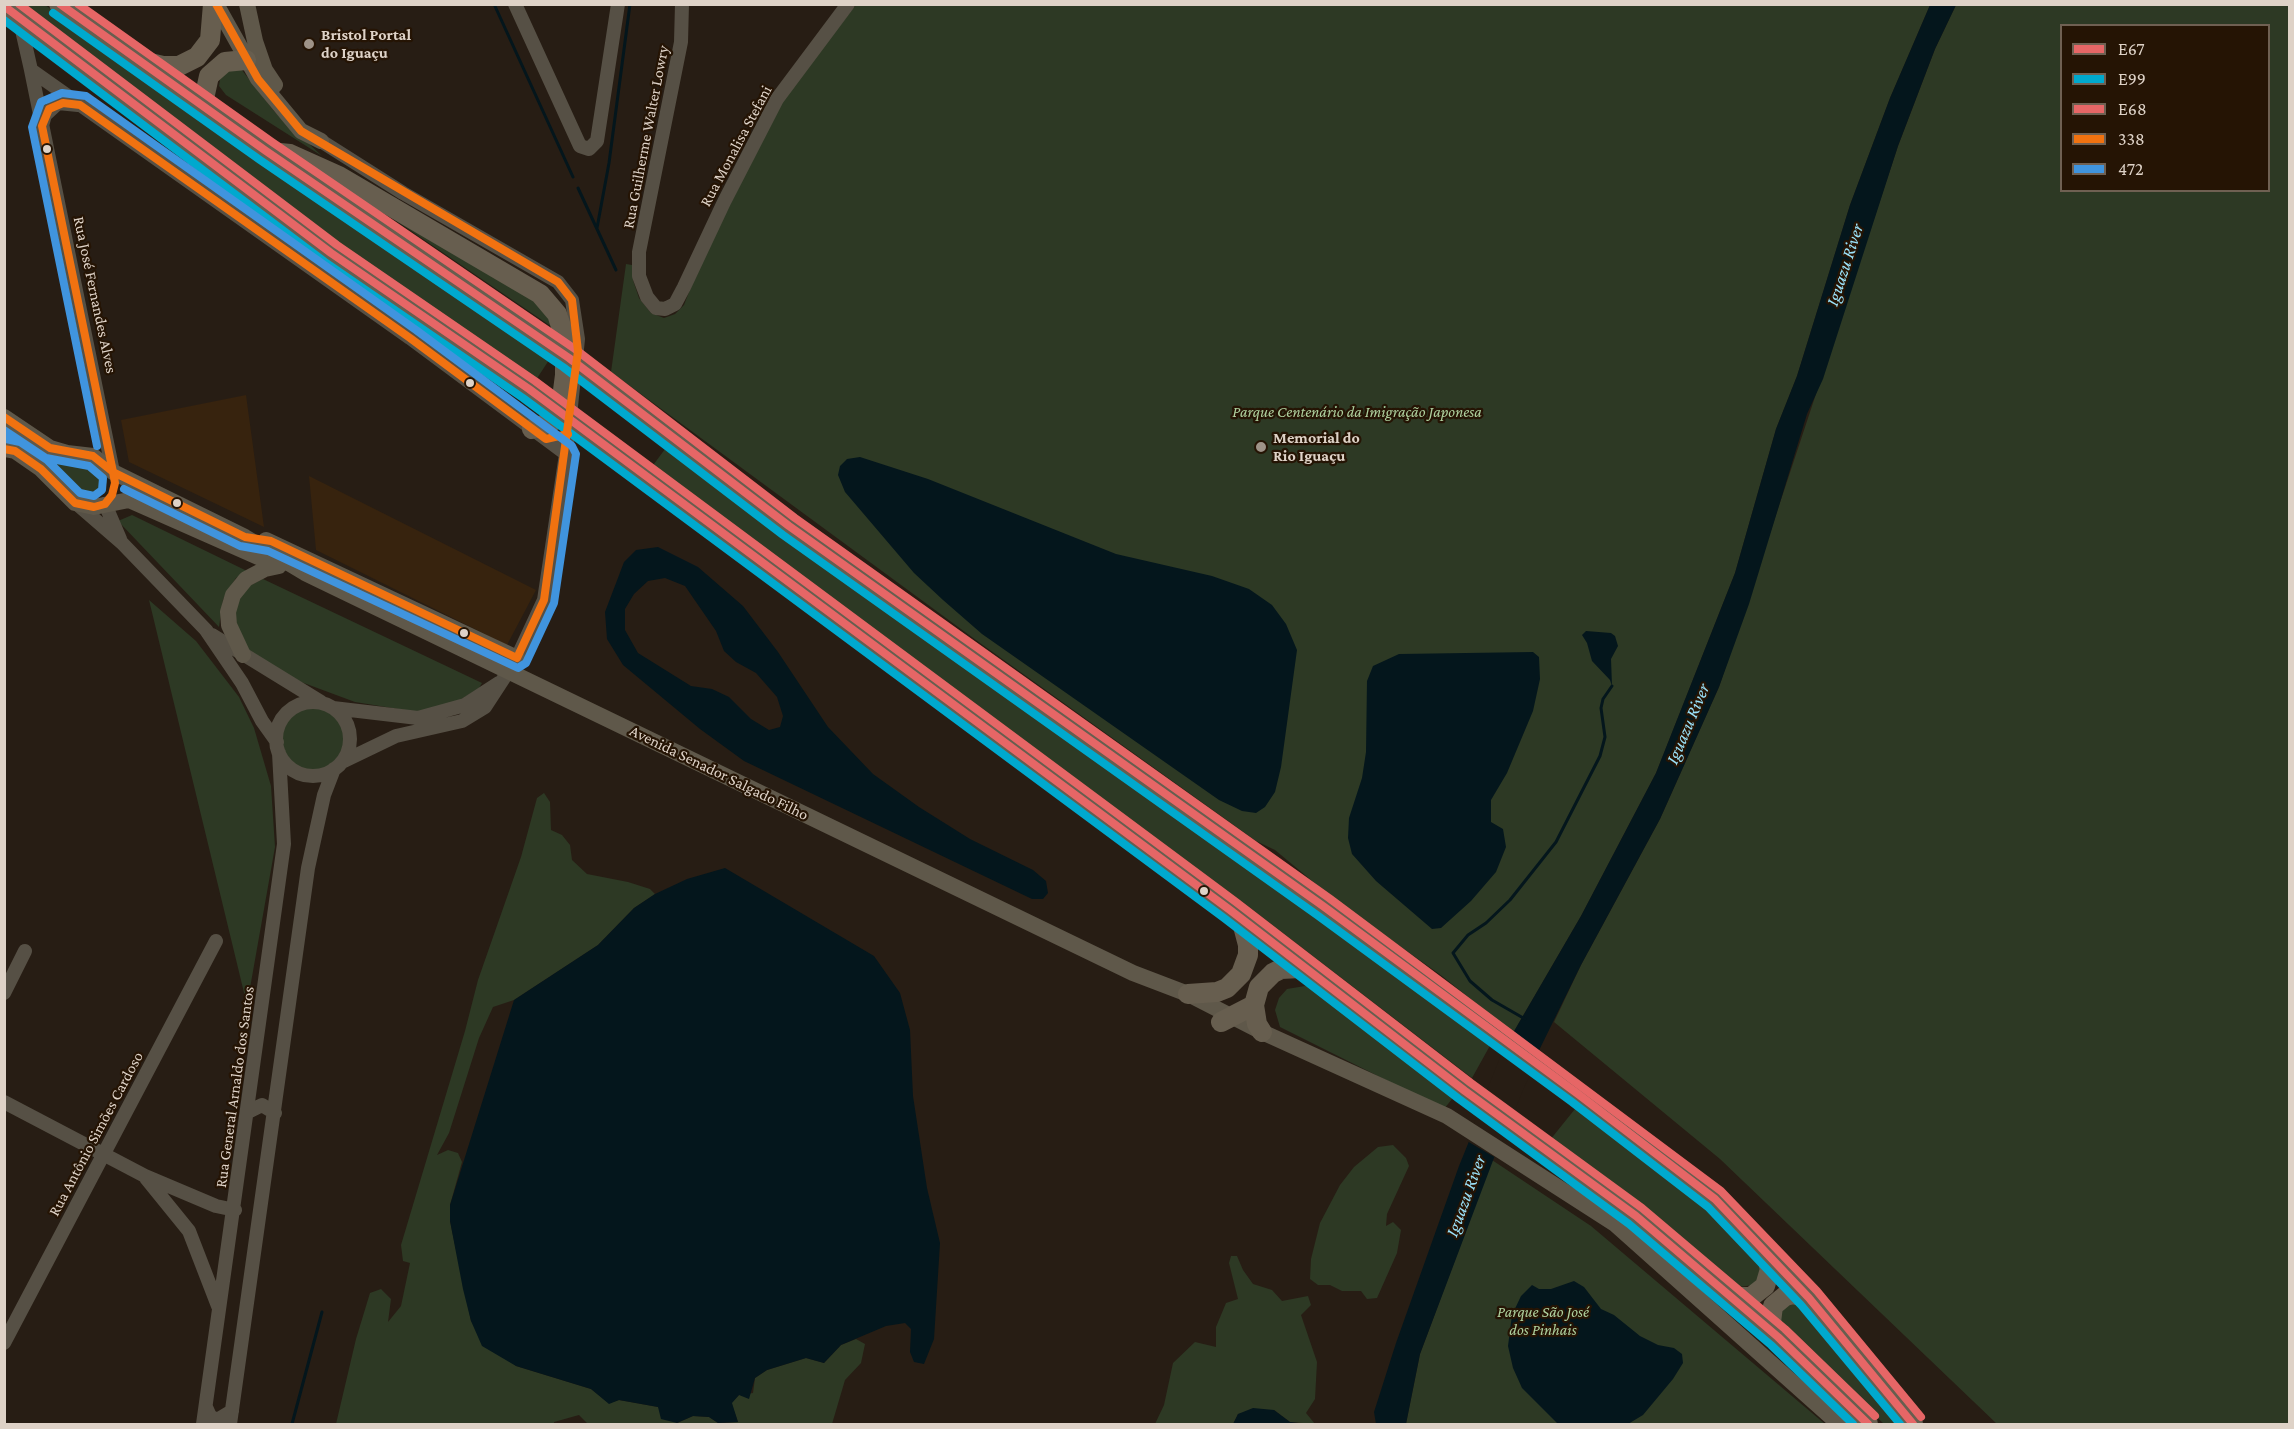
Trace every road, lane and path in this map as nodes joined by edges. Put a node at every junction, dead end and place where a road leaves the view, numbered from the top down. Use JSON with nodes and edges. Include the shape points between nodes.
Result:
{"nodes":[{"id":1,"x":59,"y":4,"type":"edge"},
{"id":2,"x":215,"y":4,"type":"edge"},
{"id":3,"x":247,"y":4,"type":"edge"},
{"id":4,"x":515,"y":4,"type":"edge"},
{"id":5,"x":618,"y":4,"type":"edge"},
{"id":6,"x":682,"y":4,"type":"edge"},
{"id":7,"x":848,"y":4,"type":"edge"},
{"id":8,"x":12,"y":11,"type":"edge"},
{"id":9,"x":136,"y":59,"type":"junction"},
{"id":10,"x":246,"y":60,"type":"junction"},
{"id":11,"x":31,"y":70,"type":"junction"},
{"id":12,"x":80,"y":105,"type":"junction"},
{"id":13,"x":208,"y":110,"type":"junction"},
{"id":14,"x":42,"y":126,"type":"junction"},
{"id":15,"x":321,"y":141,"type":"junction"},
{"id":16,"x":266,"y":152,"type":"junction"},
{"id":17,"x":665,"y":309,"type":"joint"},
{"id":18,"x":4,"y":417,"type":"edge"},
{"id":19,"x":539,"y":434,"type":"junction"},
{"id":20,"x":568,"y":434,"type":"junction"},
{"id":21,"x":4,"y":449,"type":"edge"},
{"id":22,"x":566,"y":454,"type":"junction"},
{"id":23,"x":113,"y":471,"type":"junction"},
{"id":24,"x":75,"y":503,"type":"junction"},
{"id":25,"x":105,"y":504,"type":"junction"},
{"id":26,"x":245,"y":537,"type":"junction"},
{"id":27,"x":122,"y":543,"type":"junction"},
{"id":28,"x":279,"y":566,"type":"junction"},
{"id":29,"x":305,"y":573,"type":"junction"},
{"id":30,"x":206,"y":630,"type":"junction"},
{"id":31,"x":243,"y":655,"type":"junction"},
{"id":32,"x":517,"y":658,"type":"junction"},
{"id":33,"x":501,"y":682,"type":"junction"},
{"id":34,"x":327,"y":706,"type":"junction"},
{"id":35,"x":278,"y":748,"type":"junction"},
{"id":36,"x":338,"y":765,"type":"junction"},
{"id":37,"x":1230,"y":910,"type":"junction"},
{"id":38,"x":216,"y":941,"type":"dead end"},
{"id":39,"x":25,"y":951,"type":"dead end"},
{"id":40,"x":1309,"y":970,"type":"junction"},
{"id":41,"x":1133,"y":973,"type":"junction"},
{"id":42,"x":4,"y":993,"type":"edge"},
{"id":43,"x":1188,"y":994,"type":"junction"},
{"id":44,"x":1254,"y":1005,"type":"junction"},
{"id":45,"x":1227,"y":1019,"type":"junction"},
{"id":46,"x":1262,"y":1032,"type":"junction"},
{"id":47,"x":1308,"y":1053,"type":"junction"},
{"id":48,"x":4,"y":1102,"type":"edge"},
{"id":49,"x":248,"y":1112,"type":"junction"},
{"id":50,"x":275,"y":1113,"type":"junction"},
{"id":51,"x":104,"y":1153,"type":"junction"},
{"id":52,"x":145,"y":1176,"type":"junction"},
{"id":53,"x":235,"y":1210,"type":"junction"},
{"id":54,"x":1765,"y":1252,"type":"junction"},
{"id":55,"x":1724,"y":1294,"type":"junction"},
{"id":56,"x":1809,"y":1298,"type":"junction"},
{"id":57,"x":219,"y":1307,"type":"junction"},
{"id":58,"x":1778,"y":1337,"type":"junction"},
{"id":59,"x":4,"y":1343,"type":"edge"},
{"id":60,"x":206,"y":1407,"type":"junction"},
{"id":61,"x":231,"y":1418,"type":"edge"},
{"id":62,"x":203,"y":1425,"type":"edge"},
{"id":63,"x":1839,"y":1425,"type":"edge"},
{"id":64,"x":1868,"y":1425,"type":"edge"},
{"id":65,"x":1913,"y":1425,"type":"edge"}],
"edges":[{"from":1,"to":9,"type":"highway"},
{"from":2,"to":9,"type":"highway","via":[[210,40],[197,57],[178,66]]},
{"from":2,"to":10,"type":"main road"},
{"from":3,"to":15,"type":"main road","via":[[265,70]]},
{"from":4,"to":5,"type":"street","via":[[580,146],[589,149],[597,141]]},
{"from":6,"to":17,"type":"street","name":"Rua Guilherme Walter Lowry","via":[[681,42],[639,252],[639,276],[647,297],[656,308]]},
{"from":7,"to":17,"type":"street","name":"Rua Monalisa Stefani","via":[[777,99],[675,304]]},
{"from":8,"to":11,"type":"street","name":"Rua José Fernandes Alves"},
{"from":8,"to":37,"type":"highway","via":[[331,253],[529,389]]},
{"from":9,"to":13,"type":"highway"},
{"from":10,"to":13,"type":"highway","via":[[225,62],[209,76],[204,99]]},
{"from":10,"to":15,"type":"main road","via":[[301,131]]},
{"from":11,"to":12,"type":"street"},
{"from":11,"to":14,"type":"street","name":"Rua José Fernandes Alves"},
{"from":12,"to":14,"type":"street","via":[[58,104],[45,115]]},
{"from":12,"to":19,"type":"street"},
{"from":13,"to":16,"type":"highway"},
{"from":14,"to":23,"type":"street","name":"Rua José Fernandes Alves"},
{"from":15,"to":20,"type":"street","via":[[558,282],[572,300],[578,339]]},
{"from":16,"to":19,"type":"highway","via":[[290,154],[339,176],[540,294],[557,314],[565,339],[565,375],[561,406]]},
{"from":16,"to":54,"type":"highway","via":[[569,358],[789,526],[1314,900],[1715,1199]]},
{"from":18,"to":23,"type":"main road","name":"Avenida Senador Salgado Filho","via":[[50,448],[93,456]]},
{"from":19,"to":20,"type":"street"},
{"from":19,"to":22,"type":"street"},
{"from":20,"to":22,"type":"street"},
{"from":21,"to":24,"type":"main road","via":[[15,451],[41,469]]},
{"from":22,"to":32,"type":"street","via":[[544,600]]},
{"from":23,"to":25,"type":"main road","via":[[115,483]]},
{"from":23,"to":26,"type":"main road","name":"Avenida Senador Salgado Filho"},
{"from":24,"to":25,"type":"main road","name":"Avenida Senador Salgado Filho","via":[[94,507]]},
{"from":24,"to":27,"type":"street"},
{"from":25,"to":27,"type":"street"},
{"from":25,"to":28,"type":"main road","name":"Avenida Senador Salgado Filho","via":[[129,500]]},
{"from":26,"to":29,"type":"main road","name":"Avenida Senador Salgado Filho"},
{"from":26,"to":32,"type":"main road","via":[[271,541]]},
{"from":27,"to":30,"type":"street"},
{"from":28,"to":29,"type":"main road","name":"Avenida Senador Salgado Filho"},
{"from":28,"to":31,"type":"main road","via":[[246,579],[233,595],[229,625]]},
{"from":29,"to":41,"type":"main road","name":"Avenida Senador Salgado Filho"},
{"from":30,"to":31,"type":"street"},
{"from":30,"to":35,"type":"street","via":[[242,683]]},
{"from":31,"to":34,"type":"street"},
{"from":32,"to":33,"type":"street"},
{"from":33,"to":34,"type":"street","via":[[465,705],[418,718]]},
{"from":33,"to":36,"type":"street","via":[[485,707],[462,721],[396,736]]},
{"from":34,"to":35,"type":"street","via":[[310,702],[290,711],[278,731]]},
{"from":34,"to":36,"type":"street","via":[[345,719],[349,730],[348,752]]},
{"from":35,"to":36,"type":"street","via":[[285,763],[303,774],[314,776]]},
{"from":35,"to":49,"type":"street","name":"Rua General Arnaldo dos Santos","via":[[284,844]]},
{"from":36,"to":50,"type":"street","via":[[324,795],[308,868]]},
{"from":37,"to":40,"type":"highway"},
{"from":37,"to":43,"type":"highway","via":[[1247,935],[1248,955],[1241,974],[1217,993]]},
{"from":38,"to":51,"type":"street","name":"Rua Antônio Simões Cardoso"},
{"from":39,"to":42,"type":"street"},
{"from":40,"to":44,"type":"highway","via":[[1290,968],[1273,974],[1259,987]]},
{"from":40,"to":55,"type":"highway","via":[[1636,1216]]},
{"from":41,"to":43,"type":"main road","name":"Avenida Senador Salgado Filho"},
{"from":41,"to":45,"type":"main road","name":"Avenida Senador Salgado Filho","via":[[1148,986]]},
{"from":43,"to":45,"type":"main road","name":"Avenida Senador Salgado Filho"},
{"from":44,"to":45,"type":"highway"},
{"from":44,"to":46,"type":"highway"},
{"from":45,"to":46,"type":"main road","name":"Avenida Senador Salgado Filho"},
{"from":45,"to":47,"type":"main road","name":"Avenida Senador Salgado Filho","via":[[1272,1046]]},
{"from":46,"to":47,"type":"main road","name":"Avenida Senador Salgado Filho"},
{"from":47,"to":63,"type":"main road","name":"Avenida Senador Salgado Filho","via":[[1447,1116],[1615,1224]]},
{"from":48,"to":51,"type":"street"},
{"from":49,"to":50,"type":"street","via":[[262,1105]]},
{"from":49,"to":53,"type":"street","name":"Rua General Arnaldo dos Santos"},
{"from":50,"to":61,"type":"street"},
{"from":51,"to":52,"type":"street"},
{"from":51,"to":59,"type":"street","name":"Rua Antônio Simões Cardoso"},
{"from":52,"to":53,"type":"street"},
{"from":52,"to":57,"type":"street","via":[[189,1232]]},
{"from":53,"to":57,"type":"street","name":"Rua General Arnaldo dos Santos"},
{"from":54,"to":55,"type":"highway","via":[[1770,1269],[1765,1286],[1751,1297]]},
{"from":54,"to":56,"type":"highway"},
{"from":55,"to":58,"type":"highway"},
{"from":56,"to":58,"type":"highway","via":[[1793,1294],[1773,1306],[1771,1322]]},
{"from":56,"to":65,"type":"highway"},
{"from":57,"to":60,"type":"street","name":"Rua General Arnaldo dos Santos"},
{"from":58,"to":64,"type":"highway"},
{"from":60,"to":61,"type":"street","via":[[217,1420]]},
{"from":60,"to":62,"type":"street","name":"Rua General Arnaldo dos Santos"}]}
